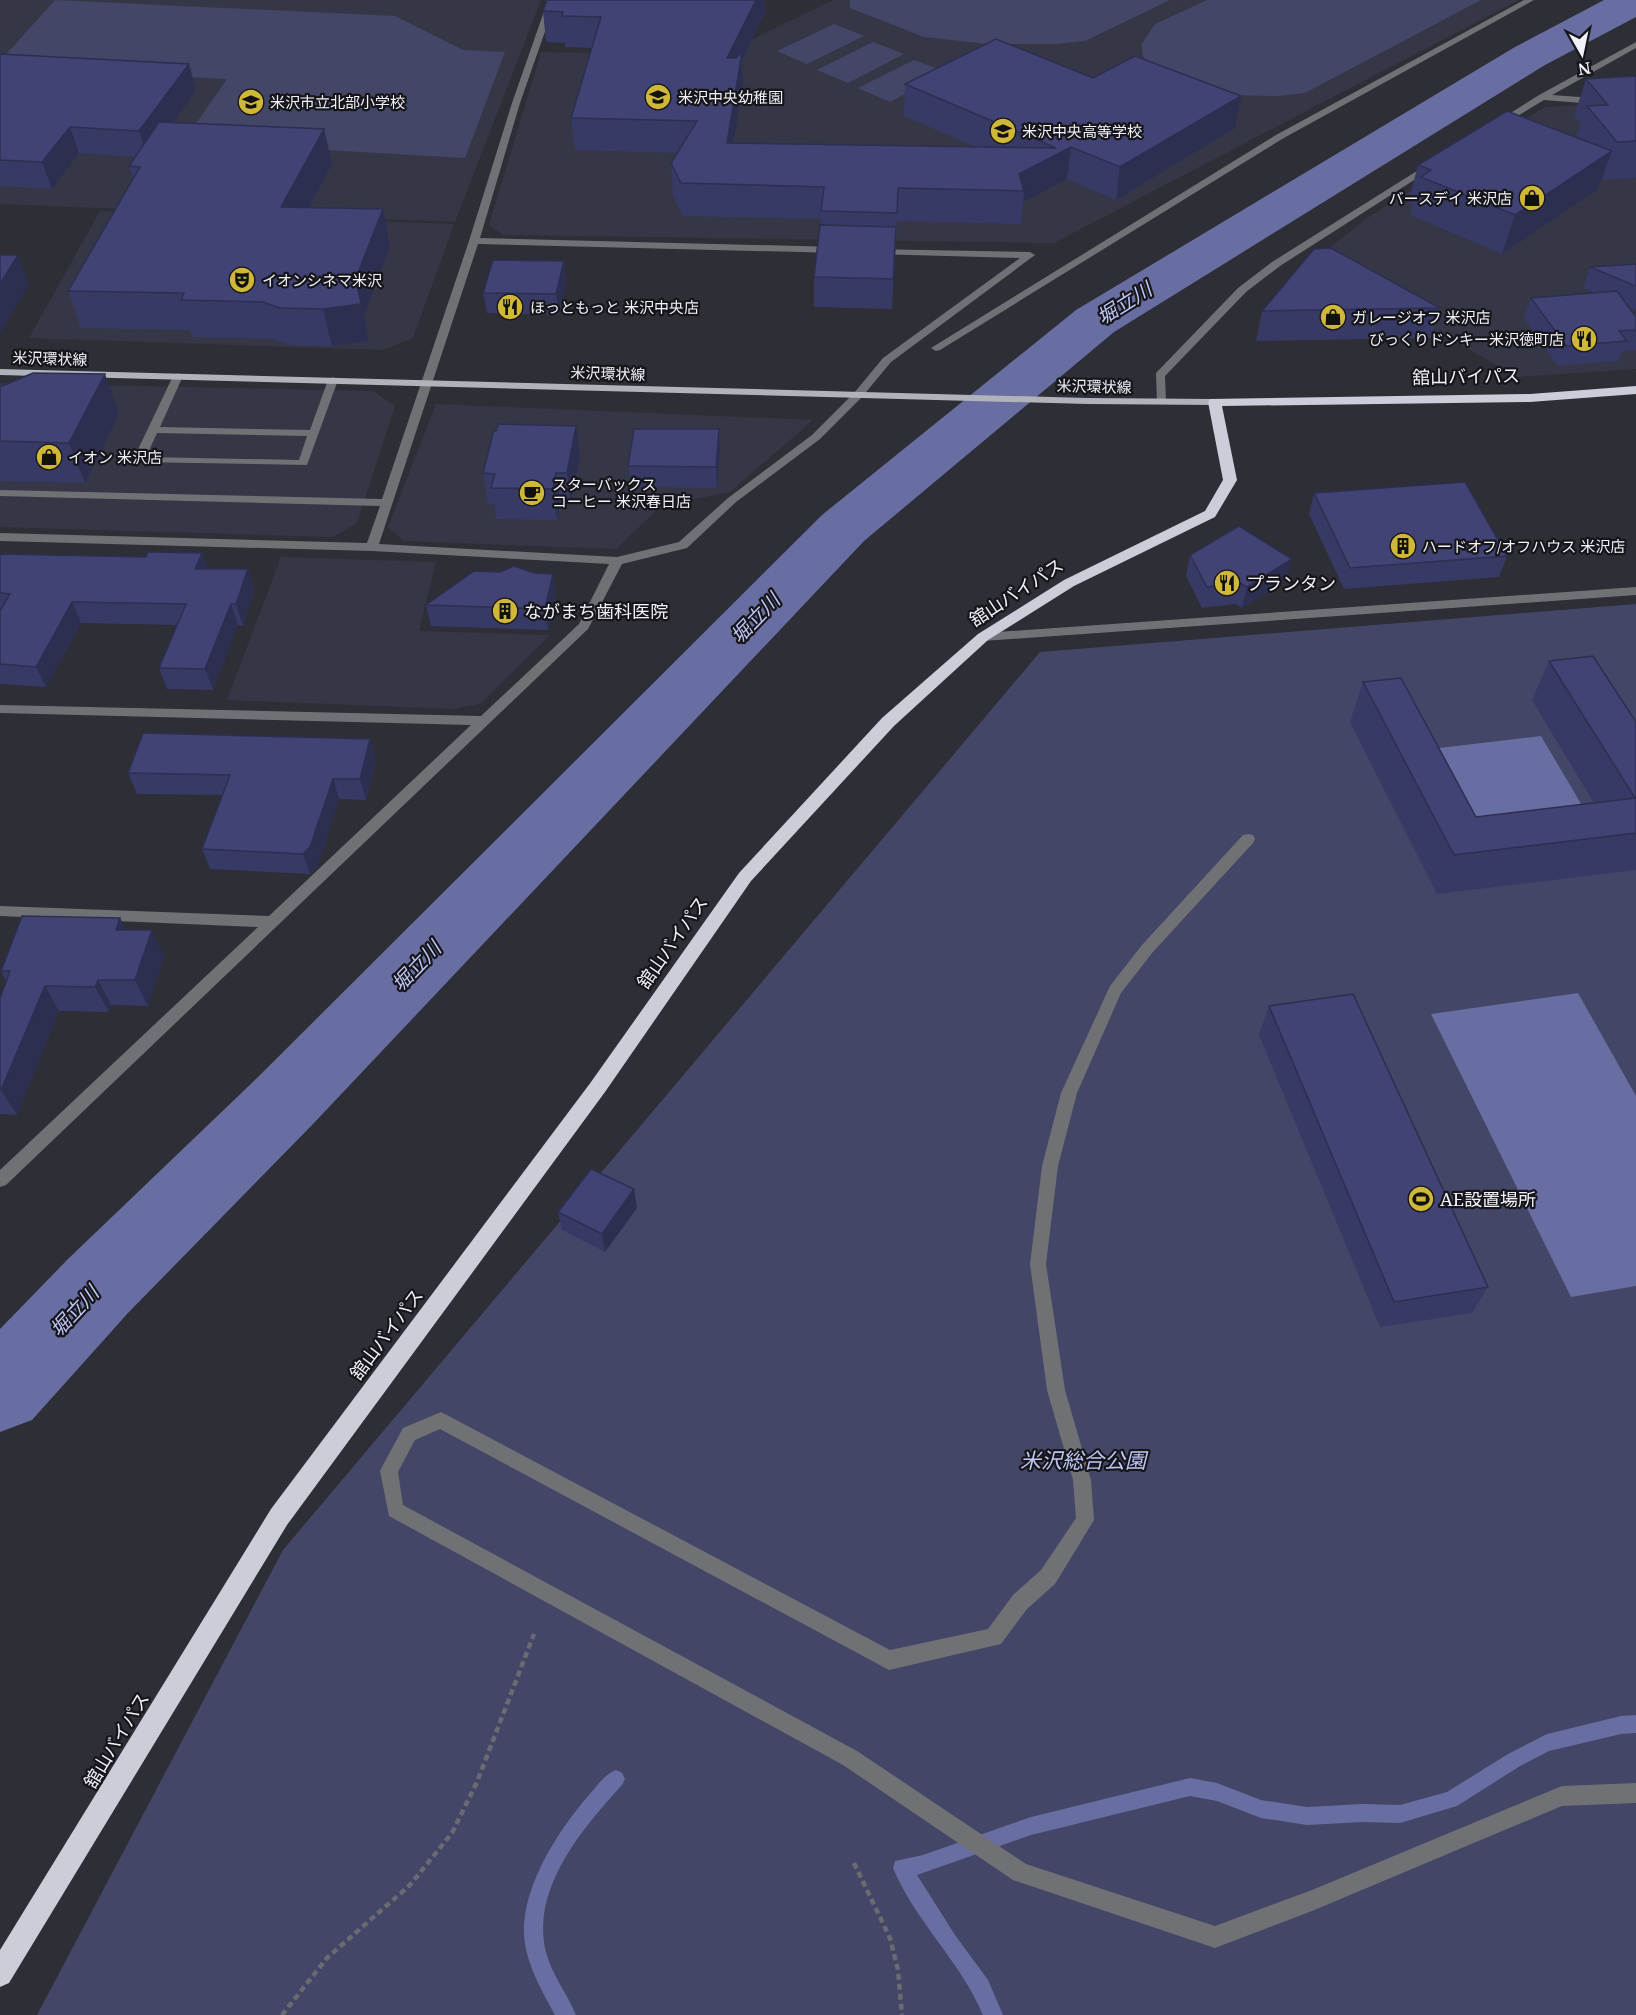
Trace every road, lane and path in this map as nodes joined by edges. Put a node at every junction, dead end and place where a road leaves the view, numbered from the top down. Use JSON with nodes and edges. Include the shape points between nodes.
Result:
{"nodes":[{"id":1,"x":552,"y":0,"type":"edge"},
{"id":2,"x":1530,"y":0,"type":"edge"},
{"id":3,"x":1636,"y":45,"type":"edge"},
{"id":4,"x":1542,"y":97,"type":"junction"},
{"id":5,"x":1636,"y":98,"type":"edge"},
{"id":6,"x":1492,"y":128,"type":"edge"},
{"id":7,"x":1442,"y":159,"type":"edge"},
{"id":8,"x":474,"y":241,"type":"junction"},
{"id":9,"x":853,"y":251,"type":"edge"},
{"id":10,"x":864,"y":251,"type":"edge"},
{"id":11,"x":936,"y":348,"type":"dead end"},
{"id":12,"x":0,"y":372,"type":"edge"},
{"id":13,"x":178,"y":376,"type":"junction"},
{"id":14,"x":333,"y":380,"type":"junction"},
{"id":15,"x":425,"y":383,"type":"junction"},
{"id":16,"x":1636,"y":390,"type":"edge"},
{"id":17,"x":858,"y":395,"type":"junction"},
{"id":18,"x":1161,"y":402,"type":"junction"},
{"id":19,"x":1215,"y":402,"type":"junction"},
{"id":20,"x":153,"y":430,"type":"junction"},
{"id":21,"x":314,"y":433,"type":"junction"},
{"id":22,"x":0,"y":493,"type":"edge"},
{"id":23,"x":0,"y":502,"type":"edge"},
{"id":24,"x":268,"y":505,"type":"junction"},
{"id":25,"x":385,"y":508,"type":"junction"},
{"id":26,"x":0,"y":537,"type":"edge"},
{"id":27,"x":372,"y":547,"type":"junction"},
{"id":28,"x":617,"y":561,"type":"junction"},
{"id":29,"x":1636,"y":591,"type":"edge"},
{"id":30,"x":983,"y":638,"type":"junction"},
{"id":31,"x":0,"y":709,"type":"edge"},
{"id":32,"x":483,"y":721,"type":"junction"},
{"id":33,"x":1248,"y":839,"type":"dead end"},
{"id":34,"x":0,"y":911,"type":"edge"},
{"id":35,"x":272,"y":922,"type":"junction"},
{"id":36,"x":0,"y":1162,"type":"edge"},
{"id":37,"x":18,"y":1163,"type":"junction"},
{"id":38,"x":0,"y":1180,"type":"edge"},
{"id":39,"x":534,"y":1634,"type":"dead end"},
{"id":40,"x":1636,"y":1793,"type":"edge"},
{"id":41,"x":854,"y":1863,"type":"dead end"},
{"id":42,"x":0,"y":1974,"type":"edge"},
{"id":43,"x":282,"y":2015,"type":"edge"},
{"id":44,"x":902,"y":2015,"type":"edge"}],
"edges":[{"from":1,"to":8,"type":"street"},
{"from":2,"to":11,"type":"street","via":[[1279,137]]},
{"from":3,"to":4,"type":"street"},
{"from":4,"to":5,"type":"street","via":[[1594,101]]},
{"from":4,"to":6,"type":"street"},
{"from":7,"to":18,"type":"street","via":[[1276,264],[1242,290],[1160,375]]},
{"from":8,"to":9,"type":"street"},
{"from":8,"to":15,"type":"street"},
{"from":10,"to":17,"type":"street","via":[[1030,255],[886,360]]},
{"from":12,"to":13,"type":"main road","name":"米沢環状線"},
{"from":13,"to":14,"type":"main road","name":"米沢環状線"},
{"from":13,"to":20,"type":"street"},
{"from":14,"to":15,"type":"main road","name":"米沢環状線"},
{"from":14,"to":21,"type":"street"},
{"from":15,"to":17,"type":"main road","name":"米沢環状線"},
{"from":15,"to":25,"type":"street"},
{"from":16,"to":19,"type":"highway","name":"舘山バイパス","via":[[1530,398]]},
{"from":17,"to":18,"type":"main road","name":"米沢環状線"},
{"from":17,"to":28,"type":"street","via":[[816,437],[732,500],[683,545]]},
{"from":18,"to":19,"type":"main road","name":"米沢環状線"},
{"from":19,"to":30,"type":"highway","name":"舘山バイパス","via":[[1230,480],[1210,514],[1069,583]]},
{"from":20,"to":21,"type":"street"},
{"from":20,"to":21,"type":"street","via":[[139,460],[303,463]]},
{"from":22,"to":24,"type":"street"},
{"from":23,"to":24,"type":"street"},
{"from":24,"to":25,"type":"street"},
{"from":25,"to":27,"type":"street"},
{"from":26,"to":27,"type":"street"},
{"from":27,"to":28,"type":"street"},
{"from":28,"to":32,"type":"street","via":[[584,626]]},
{"from":29,"to":30,"type":"street"},
{"from":30,"to":42,"type":"highway","name":"舘山バイパス","via":[[888,722],[745,877],[598,1088],[279,1517]]},
{"from":31,"to":32,"type":"street"},
{"from":32,"to":35,"type":"street"},
{"from":33,"to":40,"type":"street","via":[[1147,949],[1115,990],[1070,1093],[1050,1166],[1038,1264],[1056,1390],[1082,1480],[1085,1520],[1048,1577],[1020,1602],[994,1637],[889,1660],[441,1420],[409,1434],[394,1461],[389,1471],[395,1510],[850,1758],[1020,1873],[1215,1937],[1562,1796]]},
{"from":34,"to":35,"type":"street"},
{"from":35,"to":37,"type":"street"},
{"from":36,"to":37,"type":"street"},
{"from":37,"to":38,"type":"street"},
{"from":39,"to":43,"type":"path","via":[[486,1761],[452,1833],[410,1885],[327,1958]]},
{"from":41,"to":44,"type":"path","via":[[860,1882],[886,1927],[899,1966]]}]}
